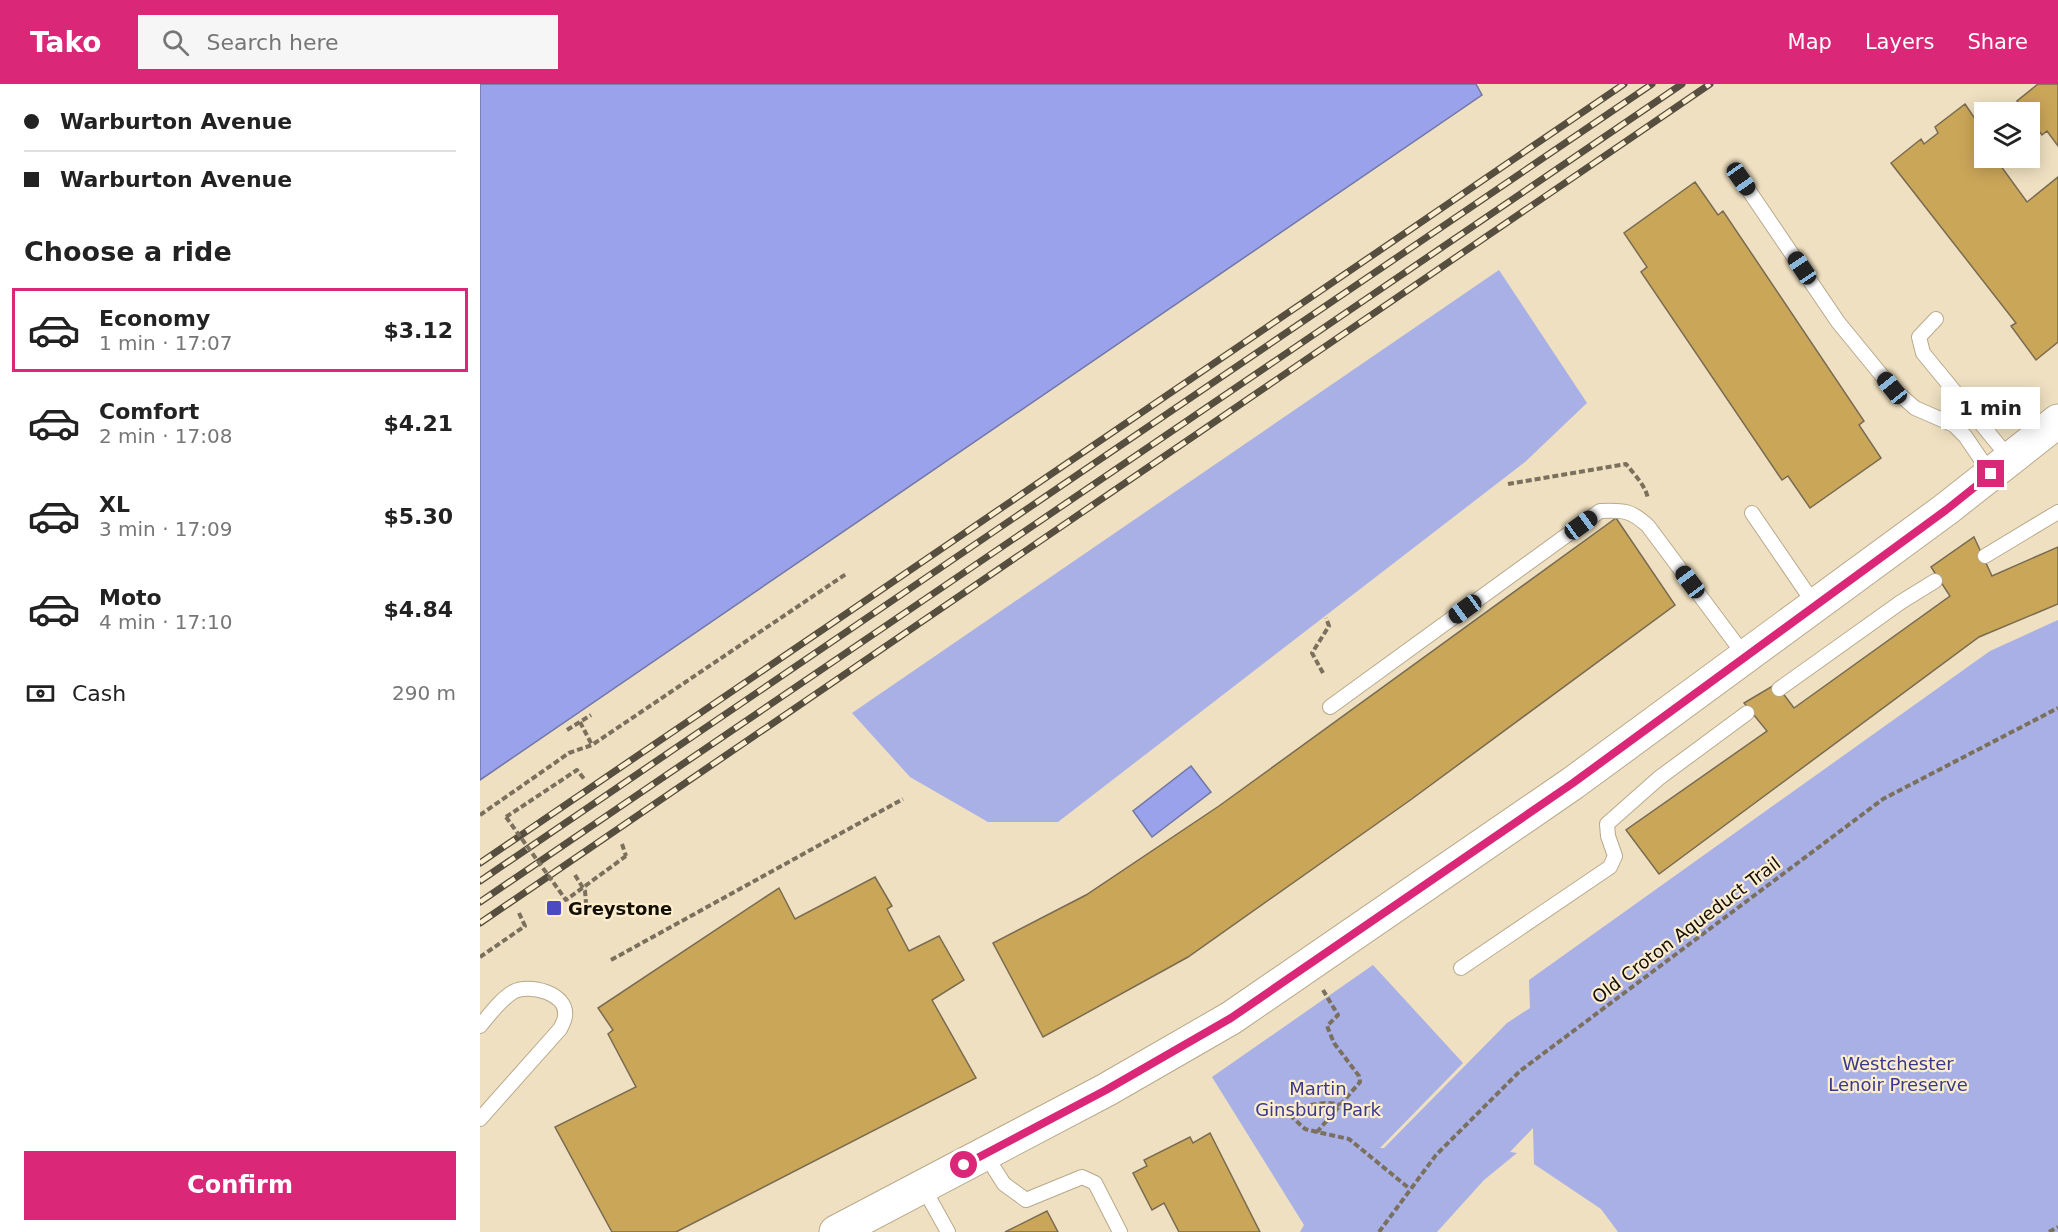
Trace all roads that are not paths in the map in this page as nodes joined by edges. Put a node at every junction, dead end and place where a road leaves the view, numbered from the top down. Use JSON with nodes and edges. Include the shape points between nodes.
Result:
{"nodes":[{"id":1,"x":1741,"y":179,"type":"dead end"},
{"id":2,"x":1936,"y":319,"type":"dead end"},
{"id":3,"x":2058,"y":421,"type":"edge"},
{"id":4,"x":2001,"y":466,"type":"junction"},
{"id":5,"x":2058,"y":512,"type":"edge"},
{"id":6,"x":1752,"y":513,"type":"dead end"},
{"id":7,"x":1985,"y":556,"type":"dead end"},
{"id":8,"x":1935,"y":581,"type":"dead end"},
{"id":9,"x":1815,"y":605,"type":"junction"},
{"id":10,"x":1745,"y":656,"type":"junction"},
{"id":11,"x":1779,"y":689,"type":"dead end"},
{"id":12,"x":1330,"y":707,"type":"dead end"},
{"id":13,"x":1747,"y":713,"type":"dead end"},
{"id":14,"x":1461,"y":968,"type":"dead end"},
{"id":15,"x":480,"y":1026,"type":"edge"},
{"id":16,"x":480,"y":1119,"type":"edge"},
{"id":17,"x":985,"y":1154,"type":"junction"},
{"id":18,"x":923,"y":1186,"type":"junction"},
{"id":19,"x":836,"y":1232,"type":"edge"},
{"id":20,"x":948,"y":1232,"type":"edge"},
{"id":21,"x":1120,"y":1232,"type":"edge"}],
"edges":[{"from":1,"to":4,"type":"lane","via":[[1838,322],[1892,388],[1916,408],[1954,425]]},
{"from":2,"to":4,"type":"lane","via":[[1919,337],[1923,353]]},
{"from":3,"to":4,"type":"street"},
{"from":4,"to":9,"type":"street"},
{"from":5,"to":7,"type":"lane"},
{"from":6,"to":9,"type":"lane"},
{"from":8,"to":11,"type":"lane"},
{"from":9,"to":10,"type":"street"},
{"from":10,"to":12,"type":"lane","via":[[1648,526],[1634,513],[1600,512]]},
{"from":10,"to":17,"type":"street","via":[[1573,783],[1231,1018]]},
{"from":13,"to":14,"type":"lane","via":[[1659,778],[1607,824],[1614,856],[1610,867]]},
{"from":15,"to":16,"type":"lane","via":[[502,1001],[525,988],[541,990],[564,1006],[560,1029]]},
{"from":17,"to":18,"type":"street"},
{"from":17,"to":21,"type":"lane","via":[[1004,1184],[1026,1200],[1082,1177],[1095,1183]]},
{"from":18,"to":19,"type":"street"},
{"from":18,"to":20,"type":"lane"}]}
